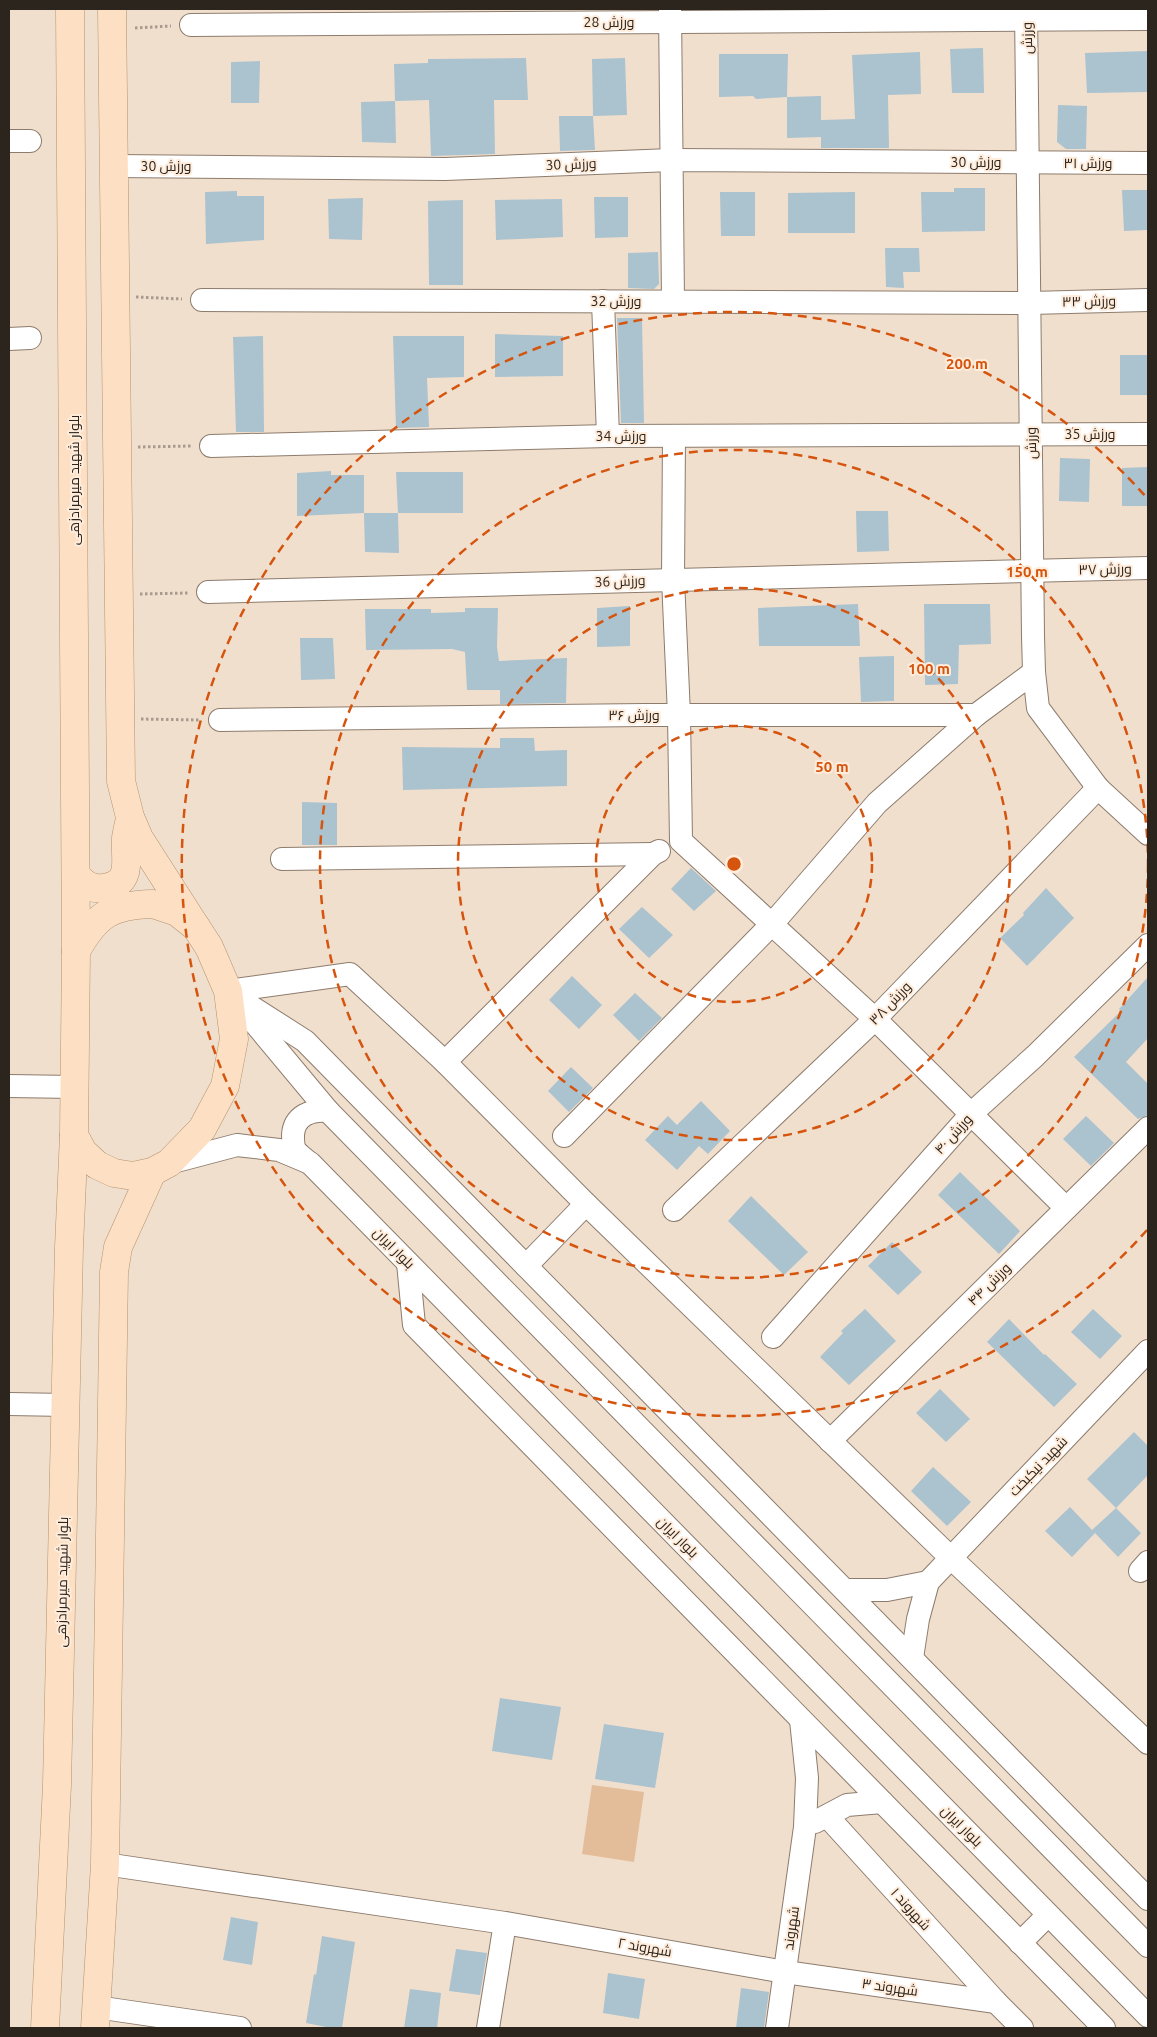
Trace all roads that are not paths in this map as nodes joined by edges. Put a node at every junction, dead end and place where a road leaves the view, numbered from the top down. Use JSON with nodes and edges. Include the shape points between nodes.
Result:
{"nodes":[{"id":1,"x":70,"y":9,"type":"edge"},
{"id":2,"x":79,"y":9,"type":"edge"},
{"id":3,"x":1026,"y":14,"type":"edge"},
{"id":4,"x":108,"y":15,"type":"edge"},
{"id":5,"x":670,"y":15,"type":"edge"},
{"id":6,"x":1148,"y":19,"type":"edge"},
{"id":7,"x":191,"y":25,"type":"road end"},
{"id":8,"x":71,"y":60,"type":"junction"},
{"id":9,"x":112,"y":61,"type":"junction"},
{"id":10,"x":671,"y":160,"type":"junction"},
{"id":11,"x":1028,"y":162,"type":"junction"},
{"id":12,"x":1148,"y":163,"type":"edge"},
{"id":13,"x":114,"y":166,"type":"junction"},
{"id":14,"x":202,"y":300,"type":"road end"},
{"id":15,"x":1148,"y":300,"type":"edge"},
{"id":16,"x":603,"y":301,"type":"junction"},
{"id":17,"x":673,"y":301,"type":"junction"},
{"id":18,"x":1030,"y":303,"type":"junction"},
{"id":19,"x":1031,"y":434,"type":"junction"},
{"id":20,"x":1148,"y":434,"type":"edge"},
{"id":21,"x":608,"y":436,"type":"junction"},
{"id":22,"x":674,"y":436,"type":"junction"},
{"id":23,"x":211,"y":446,"type":"road end"},
{"id":24,"x":1148,"y":568,"type":"edge"},
{"id":25,"x":1033,"y":570,"type":"junction"},
{"id":26,"x":673,"y":579,"type":"junction"},
{"id":27,"x":208,"y":592,"type":"road end"},
{"id":28,"x":1034,"y":672,"type":"junction"},
{"id":29,"x":976,"y":714,"type":"junction"},
{"id":30,"x":679,"y":715,"type":"junction"},
{"id":31,"x":220,"y":720,"type":"road end"},
{"id":32,"x":1098,"y":788,"type":"junction"},
{"id":33,"x":130,"y":817,"type":"junction"},
{"id":34,"x":1148,"y":834,"type":"edge"},
{"id":35,"x":681,"y":841,"type":"junction"},
{"id":36,"x":653,"y":854,"type":"junction"},
{"id":37,"x":282,"y":859,"type":"dead end"},
{"id":38,"x":76,"y":875,"type":"junction"},
{"id":39,"x":773,"y":923,"type":"junction"},
{"id":40,"x":196,"y":927,"type":"junction"},
{"id":41,"x":1148,"y":945,"type":"edge"},
{"id":42,"x":76,"y":951,"type":"junction"},
{"id":43,"x":228,"y":991,"type":"junction"},
{"id":44,"x":876,"y":1019,"type":"junction"},
{"id":45,"x":445,"y":1062,"type":"junction"},
{"id":46,"x":9,"y":1086,"type":"edge"},
{"id":47,"x":74,"y":1087,"type":"junction"},
{"id":48,"x":328,"y":1111,"type":"junction"},
{"id":49,"x":972,"y":1113,"type":"junction"},
{"id":50,"x":1148,"y":1128,"type":"edge"},
{"id":51,"x":74,"y":1135,"type":"junction"},
{"id":52,"x":564,"y":1136,"type":"dead end"},
{"id":53,"x":310,"y":1163,"type":"junction"},
{"id":54,"x":160,"y":1167,"type":"junction"},
{"id":55,"x":586,"y":1204,"type":"junction"},
{"id":56,"x":1066,"y":1208,"type":"junction"},
{"id":57,"x":674,"y":1210,"type":"dead end"},
{"id":58,"x":408,"y":1263,"type":"junction"},
{"id":59,"x":526,"y":1266,"type":"junction"},
{"id":60,"x":774,"y":1337,"type":"dead end"},
{"id":61,"x":1148,"y":1351,"type":"edge"},
{"id":62,"x":9,"y":1404,"type":"edge"},
{"id":63,"x":66,"y":1405,"type":"junction"},
{"id":64,"x":830,"y":1441,"type":"junction"},
{"id":65,"x":951,"y":1558,"type":"junction"},
{"id":66,"x":928,"y":1582,"type":"junction"},
{"id":67,"x":845,"y":1590,"type":"junction"},
{"id":68,"x":912,"y":1658,"type":"junction"},
{"id":69,"x":801,"y":1720,"type":"junction"},
{"id":70,"x":1148,"y":1743,"type":"edge"},
{"id":71,"x":882,"y":1802,"type":"junction"},
{"id":72,"x":827,"y":1816,"type":"junction"},
{"id":73,"x":805,"y":1827,"type":"junction"},
{"id":74,"x":105,"y":1864,"type":"junction"},
{"id":75,"x":1148,"y":1899,"type":"edge"},
{"id":76,"x":1048,"y":1915,"type":"junction"},
{"id":77,"x":505,"y":1922,"type":"junction"},
{"id":78,"x":1020,"y":1942,"type":"junction"},
{"id":79,"x":1148,"y":1946,"type":"edge"},
{"id":80,"x":785,"y":1972,"type":"junction"},
{"id":81,"x":996,"y":2002,"type":"junction"},
{"id":82,"x":1148,"y":2016,"type":"edge"},
{"id":83,"x":95,"y":2017,"type":"edge"},
{"id":84,"x":45,"y":2028,"type":"edge"},
{"id":85,"x":240,"y":2028,"type":"edge"},
{"id":86,"x":488,"y":2028,"type":"edge"},
{"id":87,"x":777,"y":2028,"type":"edge"},
{"id":88,"x":1022,"y":2028,"type":"edge"},
{"id":89,"x":1104,"y":2028,"type":"edge"}],
"edges":[{"from":1,"to":8,"type":"main road","name":"بلوار شهید میرمرادزهی"},
{"from":2,"to":4,"type":"main road"},
{"from":3,"to":5,"type":"street","name":"ورزش 28"},
{"from":3,"to":6,"type":"street","name":"ورزش 28"},
{"from":3,"to":11,"type":"street","name":"ورزش"},
{"from":4,"to":9,"type":"main road"},
{"from":5,"to":7,"type":"street","name":"ورزش 28"},
{"from":5,"to":10,"type":"street"},
{"from":8,"to":9,"type":"main road","via":[[90,54]]},
{"from":8,"to":38,"type":"main road","name":"بلوار شهید میرمرادزهی"},
{"from":9,"to":13,"type":"main road"},
{"from":10,"to":11,"type":"street","name":"ورزش 30"},
{"from":10,"to":13,"type":"street","name":"ورزش 30","via":[[445,169]]},
{"from":10,"to":17,"type":"street"},
{"from":11,"to":12,"type":"street","name":"ورزش ۳۱"},
{"from":11,"to":18,"type":"street","name":"ورزش"},
{"from":13,"to":33,"type":"main road","via":[[121,781]]},
{"from":14,"to":16,"type":"street","name":"ورزش 32"},
{"from":15,"to":18,"type":"street","name":"ورزش ۳۳"},
{"from":16,"to":17,"type":"street","name":"ورزش 32"},
{"from":16,"to":21,"type":"street"},
{"from":17,"to":18,"type":"street","name":"ورزش 32"},
{"from":18,"to":19,"type":"street","name":"ورزش"},
{"from":19,"to":20,"type":"street","name":"ورزش 35"},
{"from":19,"to":22,"type":"street","name":"ورزش 34"},
{"from":19,"to":25,"type":"street","name":"ورزش"},
{"from":21,"to":22,"type":"street","name":"ورزش 34"},
{"from":21,"to":23,"type":"street","name":"ورزش 34"},
{"from":22,"to":26,"type":"street"},
{"from":24,"to":25,"type":"street","name":"ورزش ۳۷"},
{"from":25,"to":26,"type":"street","name":"ورزش 36"},
{"from":25,"to":28,"type":"street","name":"ورزش"},
{"from":26,"to":27,"type":"street","name":"ورزش 36"},
{"from":26,"to":30,"type":"street"},
{"from":28,"to":29,"type":"street"},
{"from":28,"to":32,"type":"street","name":"ورزش","via":[[1038,708]]},
{"from":29,"to":30,"type":"street","name":"ورزش ۳۶"},
{"from":29,"to":39,"type":"street","via":[[877,803]]},
{"from":30,"to":31,"type":"street","name":"ورزش ۳۶"},
{"from":30,"to":35,"type":"street"},
{"from":32,"to":34,"type":"street","name":"ورزش"},
{"from":32,"to":44,"type":"street","name":"ورزش ۳۸"},
{"from":33,"to":38,"type":"main road","via":[[126,838],[128,865],[118,882],[101,889],[82,882]]},
{"from":33,"to":40,"type":"main road","via":[[139,838]]},
{"from":35,"to":36,"type":"street"},
{"from":35,"to":39,"type":"street"},
{"from":36,"to":37,"type":"street"},
{"from":36,"to":45,"type":"street"},
{"from":38,"to":42,"type":"main road","name":"بلوار شهید میرمرادزهی"},
{"from":39,"to":44,"type":"street"},
{"from":39,"to":52,"type":"street"},
{"from":40,"to":42,"type":"main road","via":[[177,912],[154,904],[129,905],[106,914],[88,930]]},
{"from":40,"to":43,"type":"main road","via":[[209,947]]},
{"from":41,"to":49,"type":"street","name":"ورزش ۴۰"},
{"from":42,"to":47,"type":"main road","name":"بلوار شهید میرمرادزهی"},
{"from":43,"to":45,"type":"street","via":[[350,974]]},
{"from":43,"to":48,"type":"street"},
{"from":43,"to":54,"type":"main road","via":[[234,1039],[225,1086],[202,1129]]},
{"from":43,"to":59,"type":"street","via":[[305,1041]]},
{"from":44,"to":49,"type":"street"},
{"from":44,"to":57,"type":"street","name":"ورزش ۳۸"},
{"from":45,"to":55,"type":"street"},
{"from":46,"to":47,"type":"street"},
{"from":47,"to":51,"type":"main road","name":"بلوار شهید میرمرادزهی"},
{"from":48,"to":53,"type":"street","via":[[310,1112],[296,1124],[293,1132],[296,1151]]},
{"from":48,"to":79,"type":"street"},
{"from":49,"to":56,"type":"street"},
{"from":49,"to":60,"type":"street","name":"ورزش ۴۰"},
{"from":50,"to":56,"type":"street","name":"ورزش ۴۴"},
{"from":51,"to":54,"type":"main road","via":[[83,1152],[97,1165],[114,1173],[133,1176]]},
{"from":51,"to":63,"type":"main road","name":"بلوار شهید میرمرادزهی"},
{"from":53,"to":54,"type":"street","name":"بلوار ایران","via":[[279,1150],[237,1145]]},
{"from":53,"to":58,"type":"street","name":"بلوار ایران"},
{"from":54,"to":74,"type":"main road","via":[[118,1247],[114,1272]]},
{"from":55,"to":59,"type":"street"},
{"from":55,"to":64,"type":"street"},
{"from":56,"to":64,"type":"street","name":"ورزش ۴۴"},
{"from":58,"to":69,"type":"street","via":[[414,1325]]},
{"from":58,"to":76,"type":"street","name":"بلوار ایران"},
{"from":59,"to":67,"type":"street"},
{"from":61,"to":65,"type":"street","name":"شهید نیکبخت"},
{"from":62,"to":63,"type":"street"},
{"from":63,"to":84,"type":"main road","name":"بلوار شهید میرمرادزهی","via":[[57,1785]]},
{"from":64,"to":65,"type":"street"},
{"from":65,"to":66,"type":"street","name":"شهید نیکبخت"},
{"from":65,"to":70,"type":"street"},
{"from":66,"to":67,"type":"street","via":[[887,1590]]},
{"from":66,"to":68,"type":"street"},
{"from":67,"to":68,"type":"street"},
{"from":68,"to":75,"type":"street"},
{"from":69,"to":71,"type":"street"},
{"from":69,"to":73,"type":"street","name":"شهروند","via":[[807,1778]]},
{"from":71,"to":72,"type":"street","via":[[847,1805]]},
{"from":71,"to":78,"type":"street"},
{"from":72,"to":73,"type":"street"},
{"from":72,"to":81,"type":"street","name":"شهروند ۱"},
{"from":73,"to":80,"type":"street","name":"شهروند"},
{"from":74,"to":77,"type":"street","name":"شهروند ۲"},
{"from":74,"to":83,"type":"main road"},
{"from":76,"to":78,"type":"street"},
{"from":76,"to":82,"type":"street","name":"بلوار ایران"},
{"from":77,"to":80,"type":"street","name":"شهروند ۲"},
{"from":77,"to":86,"type":"street"},
{"from":78,"to":89,"type":"street"},
{"from":80,"to":81,"type":"street","name":"شهروند ۳"},
{"from":80,"to":87,"type":"street","name":"شهروند"},
{"from":81,"to":88,"type":"street","name":"شهروند ۱"},
{"from":83,"to":85,"type":"street"}]}
